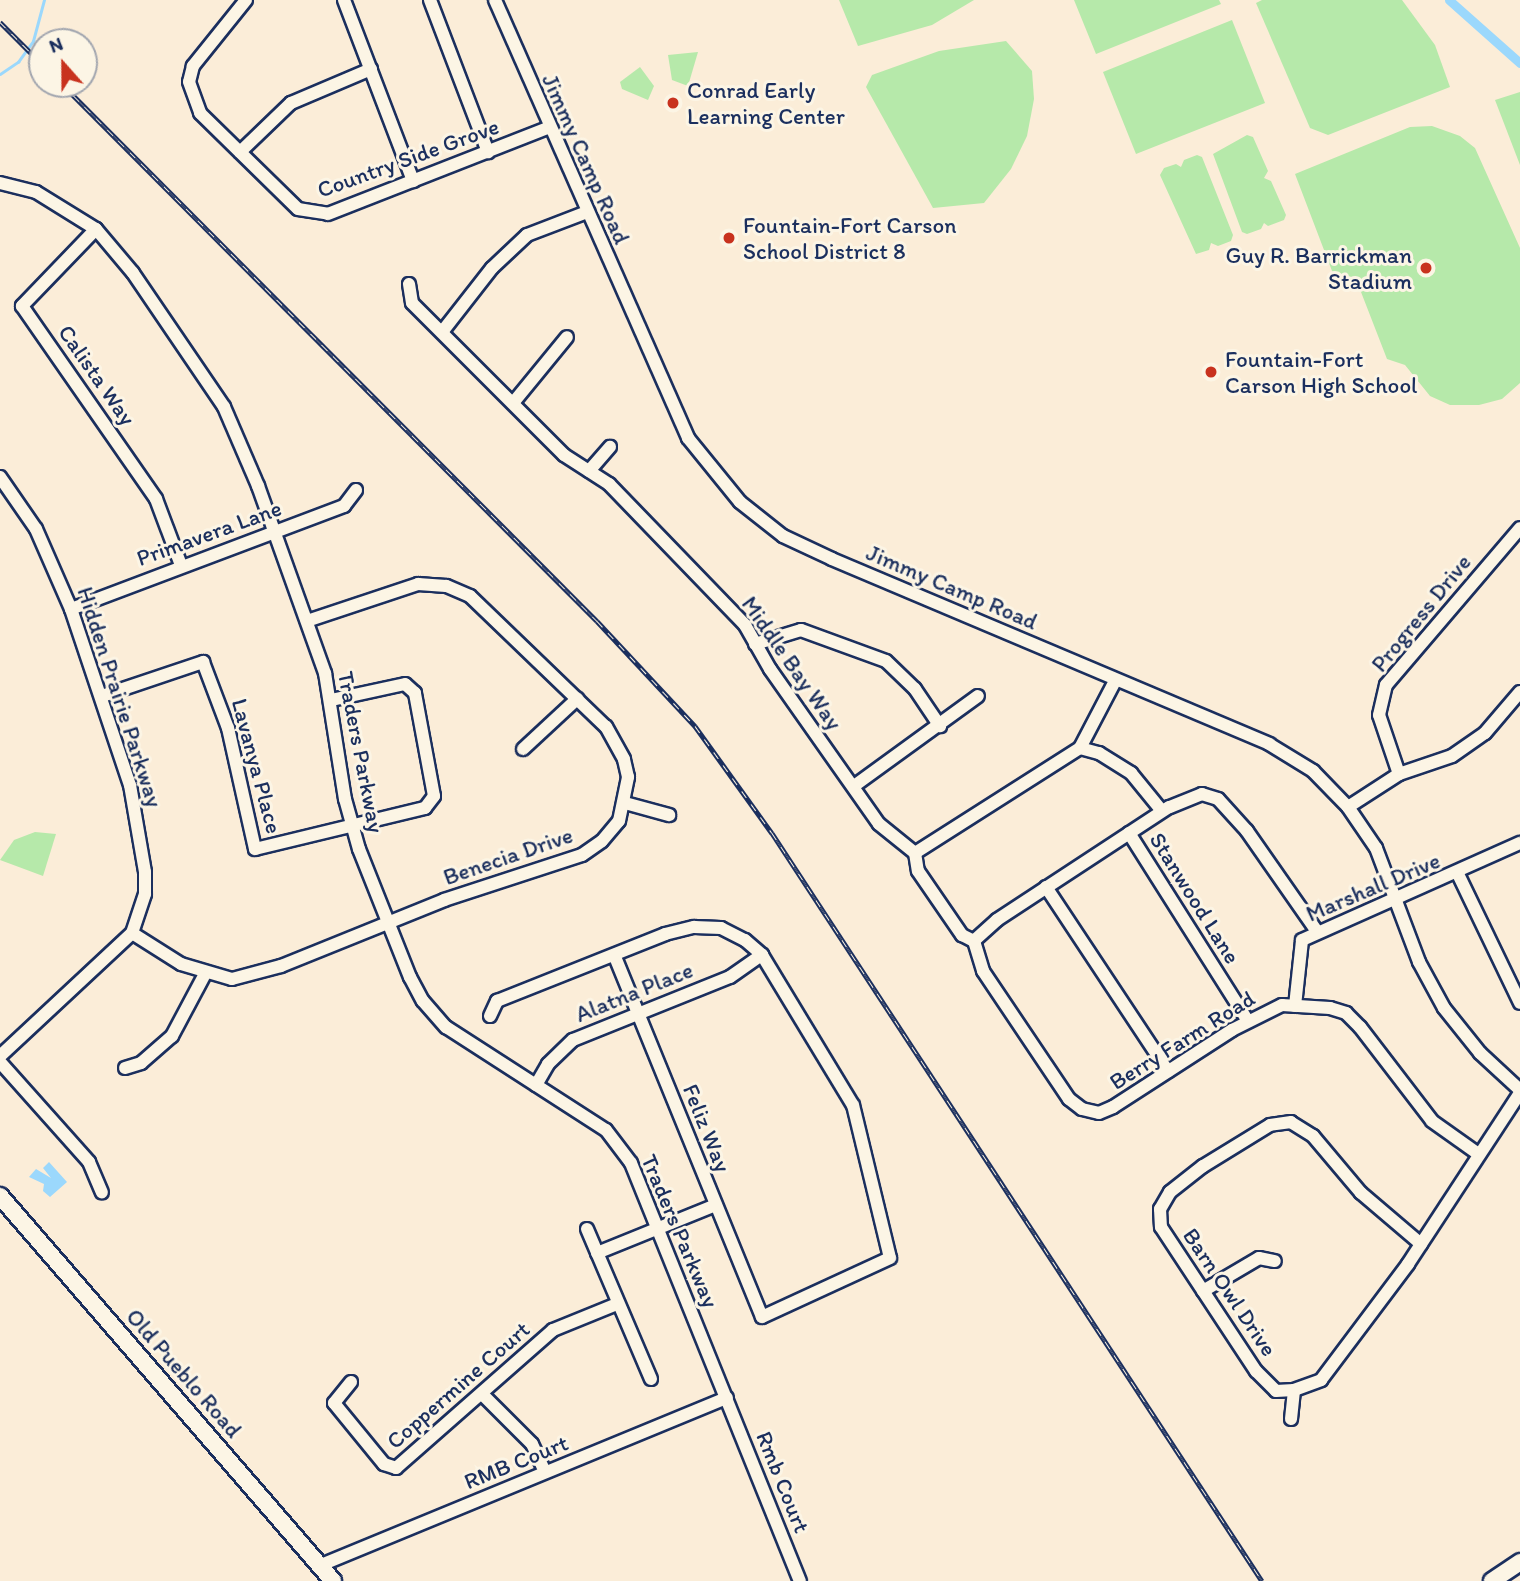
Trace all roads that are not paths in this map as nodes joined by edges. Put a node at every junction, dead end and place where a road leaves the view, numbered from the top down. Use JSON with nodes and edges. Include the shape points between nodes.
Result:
{"nodes":[{"id":1,"x":246,"y":0,"type":"edge"},
{"id":2,"x":344,"y":0,"type":"edge"},
{"id":3,"x":429,"y":0,"type":"edge"},
{"id":4,"x":495,"y":0,"type":"edge"},
{"id":5,"x":371,"y":69,"type":"junction"},
{"id":6,"x":550,"y":127,"type":"junction"},
{"id":7,"x":240,"y":152,"type":"junction"},
{"id":8,"x":488,"y":152,"type":"junction"},
{"id":9,"x":414,"y":181,"type":"junction"},
{"id":10,"x":0,"y":183,"type":"edge"},
{"id":11,"x":587,"y":212,"type":"junction"},
{"id":12,"x":96,"y":229,"type":"junction"},
{"id":13,"x":409,"y":284,"type":"dead end"},
{"id":14,"x":442,"y":332,"type":"junction"},
{"id":15,"x":567,"y":337,"type":"dead end"},
{"id":16,"x":513,"y":403,"type":"junction"},
{"id":17,"x":611,"y":447,"type":"dead end"},
{"id":18,"x":590,"y":471,"type":"junction"},
{"id":19,"x":0,"y":477,"type":"edge"},
{"id":20,"x":356,"y":490,"type":"dead end"},
{"id":21,"x":1520,"y":528,"type":"edge"},
{"id":22,"x":273,"y":531,"type":"junction"},
{"id":23,"x":181,"y":565,"type":"junction"},
{"id":24,"x":71,"y":608,"type":"junction"},
{"id":25,"x":307,"y":621,"type":"junction"},
{"id":26,"x":755,"y":643,"type":"junction"},
{"id":27,"x":1115,"y":681,"type":"junction"},
{"id":28,"x":1520,"y":692,"type":"edge"},
{"id":29,"x":102,"y":696,"type":"junction"},
{"id":30,"x":978,"y":696,"type":"dead end"},
{"id":31,"x":577,"y":699,"type":"junction"},
{"id":32,"x":331,"y":700,"type":"junction"},
{"id":33,"x":940,"y":726,"type":"junction"},
{"id":34,"x":1080,"y":748,"type":"junction"},
{"id":35,"x":523,"y":749,"type":"dead end"},
{"id":36,"x":1399,"y":774,"type":"junction"},
{"id":37,"x":854,"y":786,"type":"junction"},
{"id":38,"x":625,"y":803,"type":"junction"},
{"id":39,"x":1348,"y":807,"type":"junction"},
{"id":40,"x":1162,"y":811,"type":"junction"},
{"id":41,"x":669,"y":815,"type":"dead end"},
{"id":42,"x":353,"y":826,"type":"junction"},
{"id":43,"x":1129,"y":833,"type":"junction"},
{"id":44,"x":1520,"y":843,"type":"edge"},
{"id":45,"x":915,"y":853,"type":"junction"},
{"id":46,"x":1458,"y":874,"type":"junction"},
{"id":47,"x":1046,"y":887,"type":"junction"},
{"id":48,"x":1395,"y":897,"type":"junction"},
{"id":49,"x":387,"y":922,"type":"junction"},
{"id":50,"x":1316,"y":930,"type":"junction"},
{"id":51,"x":132,"y":933,"type":"junction"},
{"id":52,"x":974,"y":941,"type":"junction"},
{"id":53,"x":614,"y":955,"type":"junction"},
{"id":54,"x":762,"y":955,"type":"junction"},
{"id":55,"x":205,"y":974,"type":"junction"},
{"id":56,"x":1520,"y":1003,"type":"edge"},
{"id":57,"x":1295,"y":1006,"type":"junction"},
{"id":58,"x":637,"y":1012,"type":"junction"},
{"id":59,"x":490,"y":1016,"type":"dead end"},
{"id":60,"x":1248,"y":1021,"type":"junction"},
{"id":61,"x":0,"y":1056,"type":"edge"},
{"id":62,"x":0,"y":1062,"type":"edge"},
{"id":63,"x":125,"y":1068,"type":"dead end"},
{"id":64,"x":1168,"y":1071,"type":"junction"},
{"id":65,"x":536,"y":1085,"type":"junction"},
{"id":66,"x":1520,"y":1091,"type":"edge"},
{"id":67,"x":1478,"y":1153,"type":"junction"},
{"id":68,"x":102,"y":1192,"type":"dead end"},
{"id":69,"x":0,"y":1196,"type":"edge"},
{"id":70,"x":716,"y":1205,"type":"junction"},
{"id":71,"x":658,"y":1227,"type":"junction"},
{"id":72,"x":587,"y":1229,"type":"dead end"},
{"id":73,"x":1421,"y":1244,"type":"junction"},
{"id":74,"x":597,"y":1253,"type":"junction"},
{"id":75,"x":1275,"y":1261,"type":"dead end"},
{"id":76,"x":1203,"y":1291,"type":"junction"},
{"id":77,"x":617,"y":1304,"type":"junction"},
{"id":78,"x":651,"y":1379,"type":"dead end"},
{"id":79,"x":351,"y":1382,"type":"dead end"},
{"id":80,"x":1294,"y":1390,"type":"junction"},
{"id":81,"x":483,"y":1395,"type":"junction"},
{"id":82,"x":727,"y":1398,"type":"junction"},
{"id":83,"x":1291,"y":1419,"type":"dead end"},
{"id":84,"x":545,"y":1472,"type":"junction"},
{"id":85,"x":1520,"y":1562,"type":"edge"},
{"id":86,"x":321,"y":1565,"type":"junction"},
{"id":87,"x":333,"y":1581,"type":"edge"},
{"id":88,"x":800,"y":1581,"type":"edge"},
{"id":89,"x":1492,"y":1581,"type":"edge"}],
"edges":[{"from":1,"to":7,"type":"street","name":"Country Side Grove","via":[[193,66],[189,82],[200,113]]},
{"from":2,"to":5,"type":"street"},
{"from":3,"to":8,"type":"street"},
{"from":4,"to":6,"type":"street","name":"Jimmy Camp Road"},
{"from":5,"to":7,"type":"street","via":[[291,103]]},
{"from":5,"to":9,"type":"street"},
{"from":6,"to":8,"type":"street","name":"Country Side Grove"},
{"from":6,"to":11,"type":"street","name":"Jimmy Camp Road"},
{"from":7,"to":9,"type":"street","name":"Country Side Grove","via":[[298,209],[315,215]]},
{"from":8,"to":9,"type":"street","name":"Country Side Grove"},
{"from":10,"to":12,"type":"street","name":"Traders Parkway","via":[[37,192]]},
{"from":11,"to":14,"type":"street","via":[[527,235],[492,268]]},
{"from":11,"to":27,"type":"street","name":"Jimmy Camp Road","via":[[688,438],[740,502],[783,536]]},
{"from":12,"to":22,"type":"street","name":"Traders Parkway","via":[[134,274],[224,407]]},
{"from":12,"to":23,"type":"street","name":"Calista Way","via":[[22,306],[156,499]]},
{"from":13,"to":14,"type":"street","name":"Middle Bay Way","via":[[412,303]]},
{"from":14,"to":16,"type":"street","name":"Middle Bay Way"},
{"from":15,"to":16,"type":"street"},
{"from":16,"to":18,"type":"street","name":"Middle Bay Way","via":[[564,454]]},
{"from":17,"to":18,"type":"street"},
{"from":18,"to":26,"type":"street","name":"Middle Bay Way","via":[[609,484],[737,617]]},
{"from":19,"to":24,"type":"street","name":"Hidden Prairie Parkway","via":[[36,529]]},
{"from":20,"to":22,"type":"street","name":"Primavera Lane","via":[[344,506]]},
{"from":21,"to":36,"type":"street","name":"Progress Drive","via":[[1386,685],[1378,715]]},
{"from":22,"to":23,"type":"street","name":"Primavera Lane"},
{"from":22,"to":25,"type":"street","name":"Traders Parkway"},
{"from":23,"to":24,"type":"street","name":"Primavera Lane"},
{"from":24,"to":29,"type":"street","name":"Hidden Prairie Parkway"},
{"from":25,"to":31,"type":"street","name":"Benecia Drive","via":[[418,584],[446,586],[470,596]]},
{"from":25,"to":32,"type":"street","name":"Traders Parkway"},
{"from":26,"to":33,"type":"street","via":[[801,630],[886,661],[915,689]]},
{"from":26,"to":37,"type":"street","name":"Middle Bay Way"},
{"from":27,"to":34,"type":"street"},
{"from":27,"to":39,"type":"street","name":"Jimmy Camp Road","via":[[1269,744],[1313,771]]},
{"from":28,"to":36,"type":"street","via":[[1485,733],[1452,756]]},
{"from":29,"to":42,"type":"street","name":"Lavanya Place","via":[[203,662],[228,729],[255,849]]},
{"from":29,"to":51,"type":"street","name":"Hidden Prairie Parkway","via":[[138,816],[145,894]]},
{"from":30,"to":33,"type":"street"},
{"from":31,"to":35,"type":"street"},
{"from":31,"to":38,"type":"street","name":"Benecia Drive","via":[[606,727],[624,759],[628,777]]},
{"from":32,"to":42,"type":"street","name":"Traders Parkway"},
{"from":32,"to":42,"type":"street","via":[[405,684],[415,693],[435,785],[425,808]]},
{"from":33,"to":37,"type":"street"},
{"from":34,"to":40,"type":"street","via":[[1099,753],[1131,773]]},
{"from":34,"to":45,"type":"street"},
{"from":36,"to":39,"type":"street"},
{"from":37,"to":45,"type":"street","name":"Middle Bay Way","via":[[879,824]]},
{"from":38,"to":41,"type":"street"},
{"from":38,"to":49,"type":"street","name":"Benecia Drive","via":[[602,841],[582,855]]},
{"from":39,"to":48,"type":"street","name":"Jimmy Camp Road","via":[[1376,848]]},
{"from":40,"to":43,"type":"street"},
{"from":40,"to":50,"type":"street","via":[[1190,796],[1218,799],[1247,831]]},
{"from":42,"to":49,"type":"street","name":"Traders Parkway"},
{"from":43,"to":47,"type":"street"},
{"from":43,"to":60,"type":"street","name":"Stanwood Lane"},
{"from":44,"to":46,"type":"street","name":"Marshall Drive"},
{"from":45,"to":52,"type":"street","via":[[918,871],[962,935]]},
{"from":46,"to":48,"type":"street","name":"Marshall Drive"},
{"from":46,"to":56,"type":"street"},
{"from":47,"to":52,"type":"street"},
{"from":47,"to":64,"type":"street"},
{"from":48,"to":50,"type":"street","name":"Marshall Drive"},
{"from":48,"to":66,"type":"street","name":"Jimmy Camp Road","via":[[1419,962],[1444,1008],[1480,1053]]},
{"from":49,"to":55,"type":"street","name":"Benecia Drive","via":[[281,966],[232,979]]},
{"from":49,"to":65,"type":"street","name":"Traders Parkway","via":[[423,1001],[446,1027]]},
{"from":50,"to":57,"type":"street","name":"Marshall Drive","via":[[1302,940]]},
{"from":51,"to":55,"type":"street","name":"Benecia Drive"},
{"from":51,"to":61,"type":"street","name":"Hidden Prairie Parkway"},
{"from":52,"to":64,"type":"street","name":"Berry Farm Road","via":[[983,971],[1069,1099],[1082,1109],[1099,1113],[1113,1107]]},
{"from":53,"to":54,"type":"street","via":[[694,927],[720,928]]},
{"from":53,"to":58,"type":"street","name":"Feliz Way"},
{"from":53,"to":59,"type":"street","via":[[497,1001]]},
{"from":54,"to":58,"type":"street","name":"Alatna Place","via":[[730,977]]},
{"from":54,"to":70,"type":"street","name":"Feliz Way","via":[[853,1105],[890,1258],[762,1317]]},
{"from":55,"to":63,"type":"street","via":[[172,1036],[141,1063]]},
{"from":57,"to":60,"type":"street","name":"Berry Farm Road","via":[[1282,1005]]},
{"from":57,"to":67,"type":"street","name":"Berry Farm Road","via":[[1346,1013],[1432,1121]]},
{"from":58,"to":65,"type":"street","name":"Alatna Place","via":[[573,1040],[548,1064]]},
{"from":58,"to":70,"type":"street","name":"Feliz Way"},
{"from":60,"to":64,"type":"street","name":"Berry Farm Road"},
{"from":62,"to":68,"type":"street","via":[[89,1162]]},
{"from":65,"to":71,"type":"street","name":"Traders Parkway","via":[[606,1130],[631,1163]]},
{"from":66,"to":67,"type":"street"},
{"from":67,"to":73,"type":"street"},
{"from":69,"to":86,"type":"main road","name":"Old Pueblo Road"},
{"from":70,"to":71,"type":"street"},
{"from":71,"to":74,"type":"street"},
{"from":71,"to":82,"type":"street","name":"Traders Parkway"},
{"from":72,"to":74,"type":"street"},
{"from":73,"to":76,"type":"street","name":"Barn Owl Drive","via":[[1361,1193],[1313,1136],[1291,1122],[1270,1125],[1203,1166],[1155,1207],[1161,1227]]},
{"from":73,"to":80,"type":"street","via":[[1321,1380]]},
{"from":74,"to":77,"type":"street"},
{"from":75,"to":76,"type":"street","via":[[1259,1258]]},
{"from":76,"to":80,"type":"street","name":"Barn Owl Drive","via":[[1256,1371],[1276,1391]]},
{"from":77,"to":78,"type":"street"},
{"from":77,"to":81,"type":"street","name":"Coppermine Court","via":[[553,1330]]},
{"from":79,"to":81,"type":"street","name":"Coppermine Court","via":[[334,1404],[384,1464],[396,1468]]},
{"from":80,"to":83,"type":"street"},
{"from":81,"to":84,"type":"street","via":[[532,1444]]},
{"from":82,"to":84,"type":"street","name":"RMB Court"},
{"from":82,"to":88,"type":"street","name":"Rmb Court"},
{"from":84,"to":86,"type":"street","name":"RMB Court"},
{"from":85,"to":89,"type":"main road"},
{"from":86,"to":87,"type":"main road","name":"Old Pueblo Road"}]}
